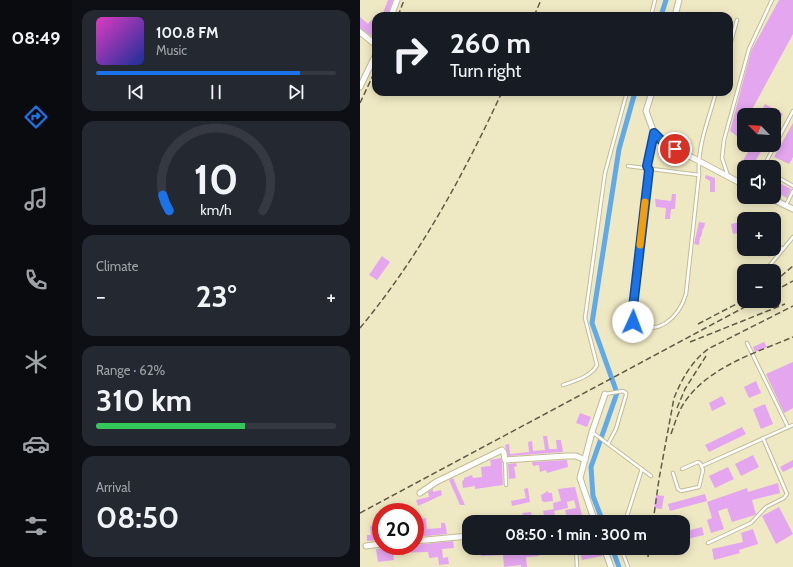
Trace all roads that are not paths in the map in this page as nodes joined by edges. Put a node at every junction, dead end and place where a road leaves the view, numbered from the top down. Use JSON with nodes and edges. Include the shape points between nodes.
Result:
{"nodes":[{"id":1,"x":397,"y":0,"type":"edge"},
{"id":2,"x":655,"y":0,"type":"edge"},
{"id":3,"x":679,"y":0,"type":"edge"},
{"id":4,"x":772,"y":0,"type":"edge"},
{"id":5,"x":392,"y":12,"type":"edge"},
{"id":6,"x":652,"y":12,"type":"edge"},
{"id":7,"x":676,"y":12,"type":"edge"},
{"id":8,"x":737,"y":20,"type":"dead end"},
{"id":9,"x":360,"y":32,"type":"edge"},
{"id":10,"x":733,"y":34,"type":"edge"},
{"id":11,"x":372,"y":42,"type":"edge"},
{"id":12,"x":372,"y":62,"type":"edge"},
{"id":13,"x":360,"y":87,"type":"edge"},
{"id":14,"x":626,"y":96,"type":"edge"},
{"id":15,"x":651,"y":96,"type":"edge"},
{"id":16,"x":715,"y":96,"type":"edge"},
{"id":17,"x":793,"y":111,"type":"edge"},
{"id":18,"x":791,"y":118,"type":"edge"},
{"id":19,"x":654,"y":133,"type":"junction"},
{"id":20,"x":767,"y":160,"type":"edge"},
{"id":21,"x":698,"y":162,"type":"junction"},
{"id":22,"x":628,"y":166,"type":"dead end"},
{"id":23,"x":649,"y":170,"type":"junction"},
{"id":24,"x":699,"y":176,"type":"junction"},
{"id":25,"x":729,"y":178,"type":"junction"},
{"id":26,"x":781,"y":179,"type":"edge"},
{"id":27,"x":737,"y":182,"type":"edge"},
{"id":28,"x":793,"y":186,"type":"edge"},
{"id":29,"x":793,"y":191,"type":"edge"},
{"id":30,"x":781,"y":203,"type":"edge"},
{"id":31,"x":786,"y":205,"type":"junction"},
{"id":32,"x":793,"y":209,"type":"edge"},
{"id":33,"x":793,"y":237,"type":"edge"},
{"id":34,"x":783,"y":249,"type":"joint"},
{"id":35,"x":771,"y":264,"type":"edge"},
{"id":36,"x":747,"y":343,"type":"dead end"},
{"id":37,"x":563,"y":385,"type":"dead end"},
{"id":38,"x":606,"y":394,"type":"joint"},
{"id":39,"x":793,"y":425,"type":"edge"},
{"id":40,"x":788,"y":427,"type":"junction"},
{"id":41,"x":592,"y":432,"type":"junction"},
{"id":42,"x":763,"y":438,"type":"junction"},
{"id":43,"x":608,"y":444,"type":"junction"},
{"id":44,"x":505,"y":460,"type":"junction"},
{"id":45,"x":585,"y":460,"type":"junction"},
{"id":46,"x":702,"y":466,"type":"junction"},
{"id":47,"x":642,"y":469,"type":"junction"},
{"id":48,"x":682,"y":469,"type":"dead end"},
{"id":49,"x":673,"y":474,"type":"dead end"},
{"id":50,"x":651,"y":476,"type":"dead end"},
{"id":51,"x":506,"y":485,"type":"dead end"},
{"id":52,"x":420,"y":493,"type":"dead end"},
{"id":53,"x":593,"y":515,"type":"edge"},
{"id":54,"x":626,"y":515,"type":"edge"},
{"id":55,"x":462,"y":537,"type":"edge"},
{"id":56,"x":424,"y":540,"type":"edge"},
{"id":57,"x":708,"y":543,"type":"dead end"},
{"id":58,"x":372,"y":545,"type":"edge"},
{"id":59,"x":366,"y":546,"type":"dead end"},
{"id":60,"x":576,"y":555,"type":"edge"},
{"id":61,"x":607,"y":555,"type":"edge"},
{"id":62,"x":624,"y":555,"type":"edge"},
{"id":63,"x":577,"y":567,"type":"edge"},
{"id":64,"x":611,"y":567,"type":"edge"},
{"id":65,"x":628,"y":567,"type":"edge"}],
"edges":[{"from":1,"to":5,"type":"street"},
{"from":2,"to":6,"type":"lane"},
{"from":3,"to":7,"type":"street"},
{"from":4,"to":25,"type":"lane","via":[[749,49],[724,140],[722,158]]},
{"from":8,"to":10,"type":"lane"},
{"from":9,"to":11,"type":"street"},
{"from":12,"to":13,"type":"street"},
{"from":14,"to":37,"type":"lane","via":[[605,173],[585,318],[597,365],[585,377]]},
{"from":15,"to":19,"type":"street","via":[[646,111]]},
{"from":16,"to":21,"type":"lane"},
{"from":17,"to":18,"type":"lane"},
{"from":18,"to":20,"type":"lane"},
{"from":19,"to":21,"type":"street","via":[[663,142]]},
{"from":19,"to":23,"type":"lane","via":[[647,166]]},
{"from":21,"to":24,"type":"lane"},
{"from":21,"to":25,"type":"street"},
{"from":22,"to":23,"type":"lane"},
{"from":23,"to":24,"type":"lane"},
{"from":23,"to":24,"type":"lane","via":[[632,316],[633,322],[646,327],[663,325],[671,320],[683,304]]},
{"from":25,"to":27,"type":"street"},
{"from":26,"to":28,"type":"lane"},
{"from":29,"to":31,"type":"lane"},
{"from":30,"to":31,"type":"street"},
{"from":31,"to":32,"type":"street"},
{"from":33,"to":34,"type":"lane"},
{"from":34,"to":35,"type":"lane"},
{"from":36,"to":40,"type":"lane"},
{"from":38,"to":41,"type":"street"},
{"from":38,"to":43,"type":"lane","via":[[623,391],[626,393],[616,429]]},
{"from":39,"to":40,"type":"lane"},
{"from":40,"to":42,"type":"lane"},
{"from":41,"to":43,"type":"lane"},
{"from":41,"to":45,"type":"street"},
{"from":42,"to":46,"type":"lane"},
{"from":42,"to":57,"type":"lane","via":[[787,494],[766,507],[751,522]]},
{"from":43,"to":47,"type":"lane"},
{"from":44,"to":45,"type":"street","via":[[576,456]]},
{"from":44,"to":51,"type":"lane"},
{"from":44,"to":52,"type":"street","via":[[502,450],[436,482]]},
{"from":45,"to":53,"type":"street","via":[[580,478]]},
{"from":46,"to":48,"type":"lane","via":[[698,462]]},
{"from":46,"to":49,"type":"lane","via":[[699,487],[681,491]]},
{"from":47,"to":50,"type":"lane"},
{"from":47,"to":54,"type":"lane"},
{"from":55,"to":56,"type":"street"},
{"from":58,"to":59,"type":"street"},
{"from":60,"to":63,"type":"lane"},
{"from":61,"to":64,"type":"street"},
{"from":62,"to":65,"type":"lane"}]}
